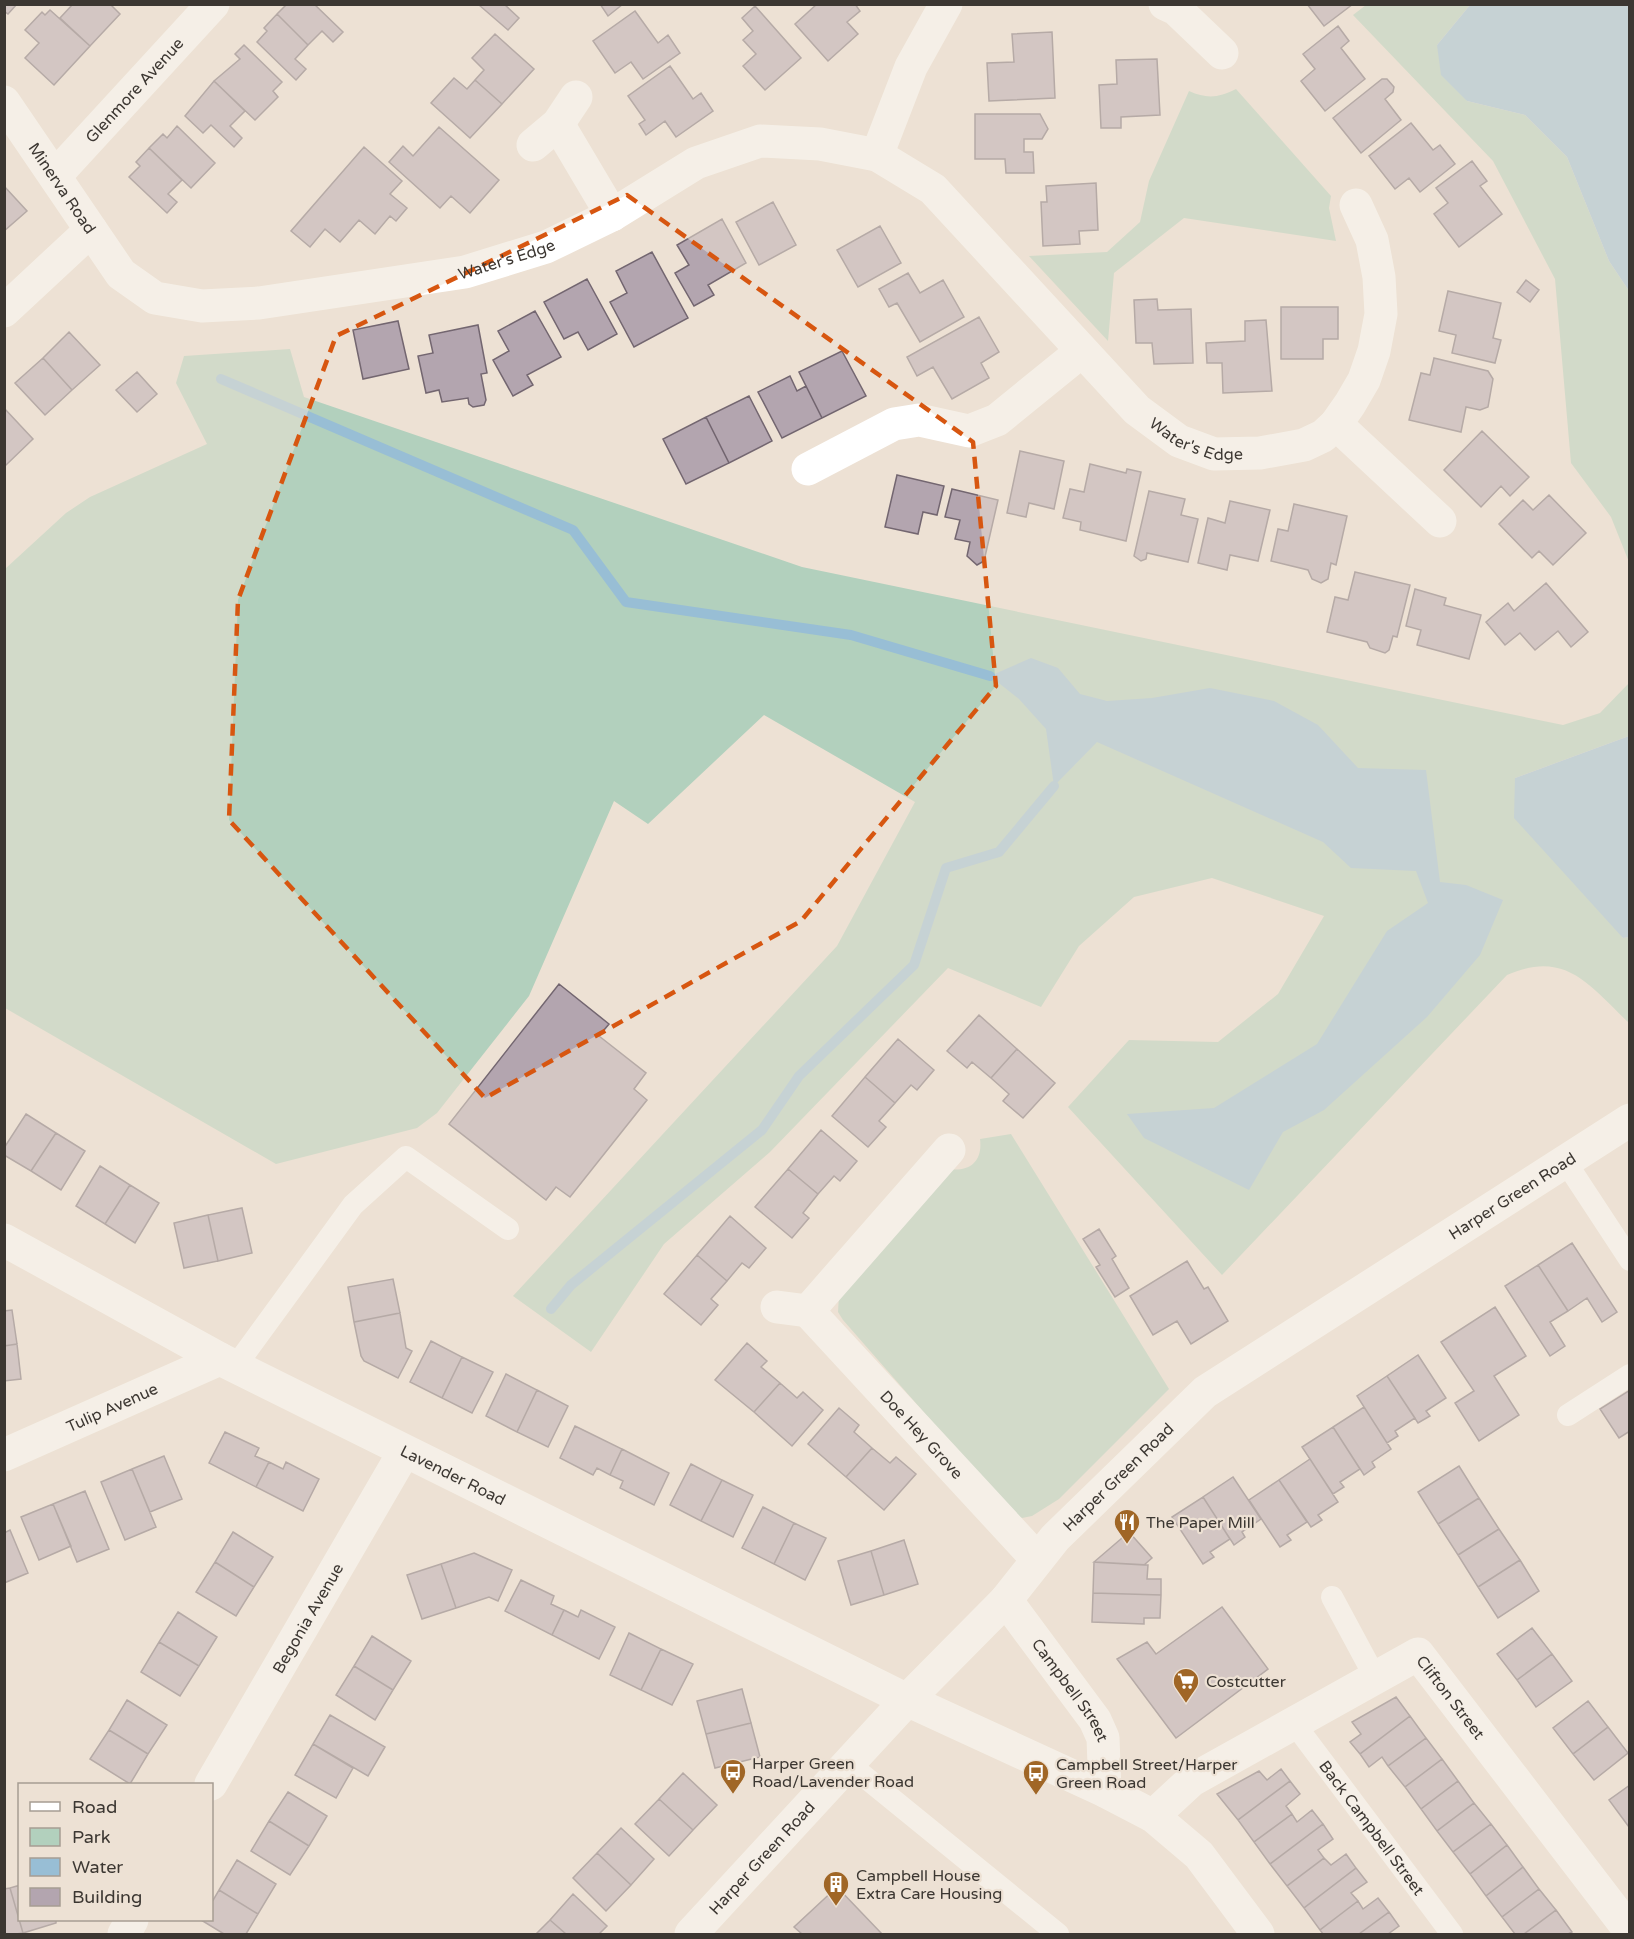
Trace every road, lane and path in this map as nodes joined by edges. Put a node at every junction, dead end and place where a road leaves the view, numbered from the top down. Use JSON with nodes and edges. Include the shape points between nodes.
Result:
{"nodes":[{"id":1,"x":213,"y":4,"type":"edge"},
{"id":2,"x":946,"y":4,"type":"edge"},
{"id":3,"x":1165,"y":4,"type":"edge"},
{"id":4,"x":1222,"y":53,"type":"dead end"},
{"id":5,"x":4,"y":102,"type":"edge"},
{"id":6,"x":533,"y":146,"type":"dead end"},
{"id":7,"x":877,"y":155,"type":"junction"},
{"id":8,"x":55,"y":176,"type":"junction"},
{"id":9,"x":1356,"y":205,"type":"dead end"},
{"id":10,"x":612,"y":215,"type":"junction"},
{"id":11,"x":91,"y":230,"type":"junction"},
{"id":12,"x":121,"y":274,"type":"joint"},
{"id":13,"x":4,"y":311,"type":"edge"},
{"id":14,"x":1082,"y":351,"type":"junction"},
{"id":15,"x":1336,"y":424,"type":"junction"},
{"id":16,"x":808,"y":469,"type":"dead end"},
{"id":17,"x":1440,"y":521,"type":"dead end"},
{"id":18,"x":1629,"y":1120,"type":"edge"},
{"id":19,"x":949,"y":1150,"type":"dead end"},
{"id":20,"x":1565,"y":1161,"type":"junction"},
{"id":21,"x":508,"y":1229,"type":"dead end"},
{"id":22,"x":4,"y":1240,"type":"edge"},
{"id":23,"x":1629,"y":1260,"type":"edge"},
{"id":24,"x":227,"y":1363,"type":"junction"},
{"id":25,"x":1629,"y":1375,"type":"edge"},
{"id":26,"x":1568,"y":1415,"type":"dead end"},
{"id":27,"x":404,"y":1452,"type":"junction"},
{"id":28,"x":4,"y":1455,"type":"edge"},
{"id":29,"x":1037,"y":1559,"type":"junction"},
{"id":30,"x":1332,"y":1597,"type":"dead end"},
{"id":31,"x":1006,"y":1600,"type":"junction"},
{"id":32,"x":1375,"y":1677,"type":"junction"},
{"id":33,"x":907,"y":1700,"type":"junction"},
{"id":34,"x":1293,"y":1722,"type":"junction"},
{"id":35,"x":849,"y":1764,"type":"junction"},
{"id":36,"x":212,"y":1783,"type":"edge"},
{"id":37,"x":1105,"y":1791,"type":"junction"},
{"id":38,"x":1153,"y":1816,"type":"junction"},
{"id":39,"x":131,"y":1921,"type":"edge"},
{"id":40,"x":1629,"y":1931,"type":"edge"},
{"id":41,"x":124,"y":1935,"type":"edge"},
{"id":42,"x":691,"y":1935,"type":"edge"},
{"id":43,"x":1058,"y":1935,"type":"edge"},
{"id":44,"x":1258,"y":1935,"type":"edge"},
{"id":45,"x":1452,"y":1935,"type":"edge"}],
"edges":[{"from":1,"to":8,"type":"street","name":"Glenmore Avenue"},
{"from":2,"to":7,"type":"street","via":[[911,67]]},
{"from":3,"to":4,"type":"street","via":[[1176,9]]},
{"from":5,"to":8,"type":"street","name":"Minerva Road"},
{"from":6,"to":10,"type":"street","via":[[567,110]]},
{"from":7,"to":10,"type":"street","name":"Water's Edge","via":[[820,144],[760,141],[696,163]]},
{"from":7,"to":14,"type":"street","name":"Water's Edge","via":[[933,189]]},
{"from":8,"to":11,"type":"street","name":"Minerva Road"},
{"from":9,"to":15,"type":"street","name":"Water's Edge","via":[[1383,236],[1380,314],[1364,380]]},
{"from":10,"to":12,"type":"street","name":"Water's Edge","via":[[546,247],[465,272],[259,303],[202,306],[155,298]]},
{"from":11,"to":12,"type":"street","name":"Minerva Road"},
{"from":11,"to":13,"type":"street"},
{"from":14,"to":15,"type":"street","name":"Water's Edge","via":[[1137,410],[1179,441],[1214,454],[1260,453],[1304,445]]},
{"from":14,"to":16,"type":"street","via":[[997,420],[969,431],[919,420],[894,424],[845,460]]},
{"from":15,"to":17,"type":"street"},
{"from":18,"to":20,"type":"street","name":"Harper Green Road"},
{"from":19,"to":29,"type":"street","name":"Doe Hey Grove","via":[[793,1309]]},
{"from":20,"to":23,"type":"lane"},
{"from":20,"to":29,"type":"street","name":"Harper Green Road","via":[[1205,1392]]},
{"from":21,"to":24,"type":"lane","via":[[406,1157],[353,1205]]},
{"from":22,"to":24,"type":"street","name":"Lavender Road"},
{"from":24,"to":27,"type":"street","name":"Lavender Road"},
{"from":24,"to":28,"type":"street","name":"Tulip Avenue"},
{"from":25,"to":26,"type":"lane"},
{"from":27,"to":33,"type":"street","name":"Lavender Road"},
{"from":27,"to":36,"type":"street","name":"Begonia Avenue"},
{"from":29,"to":31,"type":"street","name":"Harper Green Road"},
{"from":30,"to":32,"type":"lane"},
{"from":31,"to":33,"type":"street","name":"Harper Green Road"},
{"from":31,"to":37,"type":"street","name":"Campbell Street","via":[[1095,1720],[1103,1738]]},
{"from":32,"to":34,"type":"street","name":"Clifton Street"},
{"from":32,"to":40,"type":"street","name":"Clifton Street","via":[[1418,1654]]},
{"from":33,"to":35,"type":"street","name":"Harper Green Road"},
{"from":33,"to":37,"type":"street"},
{"from":34,"to":38,"type":"street","name":"Clifton Street","via":[[1192,1780]]},
{"from":34,"to":45,"type":"lane","name":"Back Campbell Street"},
{"from":35,"to":42,"type":"street","name":"Harper Green Road"},
{"from":35,"to":43,"type":"lane"},
{"from":37,"to":38,"type":"street"},
{"from":38,"to":44,"type":"street","via":[[1199,1855]]},
{"from":39,"to":41,"type":"street"}]}
